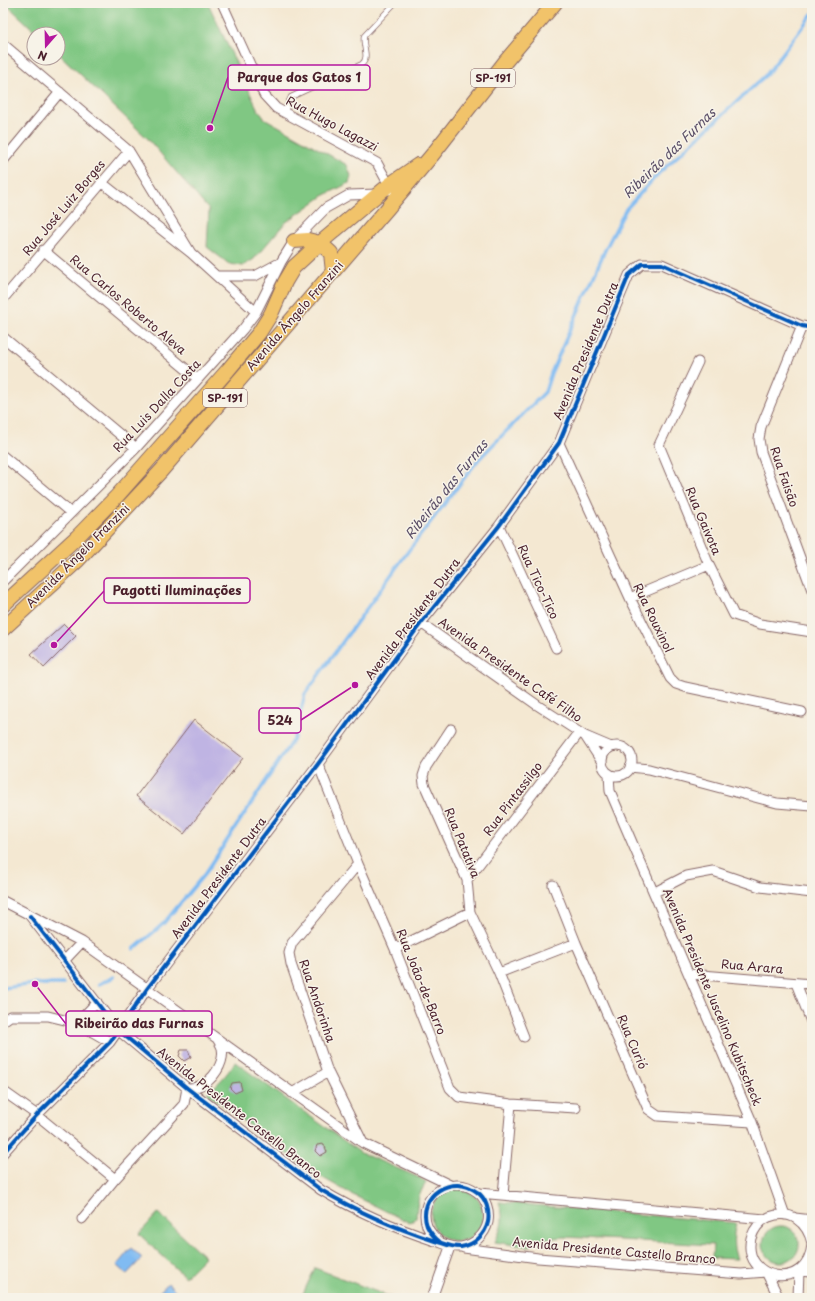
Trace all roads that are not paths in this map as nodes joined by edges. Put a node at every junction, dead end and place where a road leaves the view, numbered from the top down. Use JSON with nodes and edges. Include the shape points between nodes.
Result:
{"nodes":[{"id":1,"x":222,"y":3,"type":"edge"},
{"id":2,"x":395,"y":3,"type":"edge"},
{"id":3,"x":555,"y":3,"type":"edge"},
{"id":4,"x":3,"y":44,"type":"edge"},
{"id":5,"x":60,"y":92,"type":"junction"},
{"id":6,"x":284,"y":113,"type":"junction"},
{"id":7,"x":129,"y":151,"type":"junction"},
{"id":8,"x":433,"y":154,"type":"junction"},
{"id":9,"x":3,"y":161,"type":"edge"},
{"id":10,"x":101,"y":182,"type":"junction"},
{"id":11,"x":384,"y":189,"type":"junction"},
{"id":12,"x":390,"y":205,"type":"junction"},
{"id":13,"x":294,"y":241,"type":"junction"},
{"id":14,"x":320,"y":242,"type":"junction"},
{"id":15,"x":43,"y":250,"type":"junction"},
{"id":16,"x":191,"y":253,"type":"junction"},
{"id":17,"x":281,"y":262,"type":"junction"},
{"id":18,"x":332,"y":272,"type":"junction"},
{"id":19,"x":217,"y":276,"type":"junction"},
{"id":20,"x":3,"y":299,"type":"edge"},
{"id":21,"x":256,"y":312,"type":"junction"},
{"id":22,"x":802,"y":326,"type":"junction"},
{"id":23,"x":812,"y":328,"type":"edge"},
{"id":24,"x":3,"y":337,"type":"edge"},
{"id":25,"x":698,"y":362,"type":"dead end"},
{"id":26,"x":198,"y":379,"type":"junction"},
{"id":27,"x":559,"y":442,"type":"junction"},
{"id":28,"x":136,"y":448,"type":"junction"},
{"id":29,"x":3,"y":456,"type":"edge"},
{"id":30,"x":71,"y":513,"type":"junction"},
{"id":31,"x":499,"y":526,"type":"junction"},
{"id":32,"x":709,"y":566,"type":"junction"},
{"id":33,"x":4,"y":578,"type":"edge"},
{"id":34,"x":812,"y":590,"type":"edge"},
{"id":35,"x":630,"y":598,"type":"junction"},
{"id":36,"x":3,"y":605,"type":"edge"},
{"id":37,"x":420,"y":623,"type":"junction"},
{"id":38,"x":3,"y":629,"type":"edge"},
{"id":39,"x":812,"y":632,"type":"edge"},
{"id":40,"x":556,"y":648,"type":"dead end"},
{"id":41,"x":802,"y":712,"type":"dead end"},
{"id":42,"x":451,"y":729,"type":"dead end"},
{"id":43,"x":582,"y":734,"type":"junction"},
{"id":44,"x":611,"y":747,"type":"junction"},
{"id":45,"x":626,"y":749,"type":"junction"},
{"id":46,"x":602,"y":762,"type":"junction"},
{"id":47,"x":318,"y":764,"type":"junction"},
{"id":48,"x":649,"y":769,"type":"junction"},
{"id":49,"x":628,"y":771,"type":"junction"},
{"id":50,"x":609,"y":774,"type":"junction"},
{"id":51,"x":610,"y":791,"type":"junction"},
{"id":52,"x":812,"y":806,"type":"edge"},
{"id":53,"x":358,"y":864,"type":"junction"},
{"id":54,"x":466,"y":880,"type":"junction"},
{"id":55,"x":553,"y":885,"type":"dead end"},
{"id":56,"x":655,"y":892,"type":"junction"},
{"id":57,"x":812,"y":893,"type":"edge"},
{"id":58,"x":3,"y":901,"type":"edge"},
{"id":59,"x":470,"y":912,"type":"junction"},
{"id":60,"x":30,"y":916,"type":"junction"},
{"id":61,"x":82,"y":942,"type":"junction"},
{"id":62,"x":576,"y":943,"type":"junction"},
{"id":63,"x":395,"y":949,"type":"junction"},
{"id":64,"x":65,"y":960,"type":"junction"},
{"id":65,"x":499,"y":973,"type":"junction"},
{"id":66,"x":690,"y":974,"type":"junction"},
{"id":67,"x":796,"y":983,"type":"junction"},
{"id":68,"x":812,"y":984,"type":"edge"},
{"id":69,"x":147,"y":989,"type":"junction"},
{"id":70,"x":97,"y":1002,"type":"junction"},
{"id":71,"x":3,"y":1021,"type":"edge"},
{"id":72,"x":77,"y":1023,"type":"junction"},
{"id":73,"x":812,"y":1024,"type":"edge"},
{"id":74,"x":118,"y":1030,"type":"junction"},
{"id":75,"x":524,"y":1037,"type":"dead end"},
{"id":76,"x":218,"y":1040,"type":"junction"},
{"id":77,"x":110,"y":1042,"type":"junction"},
{"id":78,"x":328,"y":1072,"type":"junction"},
{"id":79,"x":187,"y":1088,"type":"junction"},
{"id":80,"x":3,"y":1091,"type":"edge"},
{"id":81,"x":292,"y":1093,"type":"junction"},
{"id":82,"x":511,"y":1104,"type":"junction"},
{"id":83,"x":576,"y":1108,"type":"dead end"},
{"id":84,"x":37,"y":1116,"type":"junction"},
{"id":85,"x":752,"y":1122,"type":"junction"},
{"id":86,"x":363,"y":1143,"type":"junction"},
{"id":87,"x":3,"y":1153,"type":"edge"},
{"id":88,"x":115,"y":1179,"type":"junction"},
{"id":89,"x":450,"y":1185,"type":"junction"},
{"id":90,"x":479,"y":1193,"type":"junction"},
{"id":91,"x":503,"y":1195,"type":"junction"},
{"id":92,"x":785,"y":1215,"type":"junction"},
{"id":93,"x":795,"y":1218,"type":"junction"},
{"id":94,"x":82,"y":1219,"type":"dead end"},
{"id":95,"x":765,"y":1219,"type":"junction"},
{"id":96,"x":812,"y":1220,"type":"edge"},
{"id":97,"x":440,"y":1242,"type":"junction"},
{"id":98,"x":812,"y":1244,"type":"edge"},
{"id":99,"x":450,"y":1246,"type":"junction"},
{"id":100,"x":461,"y":1247,"type":"junction"},
{"id":101,"x":799,"y":1271,"type":"junction"},
{"id":102,"x":766,"y":1272,"type":"junction"},
{"id":103,"x":812,"y":1272,"type":"edge"},
{"id":104,"x":432,"y":1298,"type":"edge"},
{"id":105,"x":779,"y":1298,"type":"edge"},
{"id":106,"x":798,"y":1298,"type":"edge"}],
"edges":[{"from":1,"to":6,"type":"street","name":"Rua Hugo Lagazzi","via":[[264,95]]},
{"from":2,"to":6,"type":"lane","via":[[364,36],[366,57],[362,64],[292,97]]},
{"from":3,"to":8,"type":"main road","name":"Avenida Ângelo Franzini","number":"SP-191"},
{"from":4,"to":5,"type":"street"},
{"from":5,"to":7,"type":"street"},
{"from":5,"to":9,"type":"street"},
{"from":6,"to":11,"type":"street","name":"Rua Hugo Lagazzi","via":[[377,162]]},
{"from":7,"to":10,"type":"street","name":"Rua José Luiz Borges"},
{"from":7,"to":16,"type":"street"},
{"from":8,"to":11,"type":"main road","name":"Avenida Ângelo Franzini","number":"SP-191"},
{"from":8,"to":12,"type":"main road","name":"Avenida Ângelo Franzini","number":"SP-191"},
{"from":10,"to":15,"type":"street","name":"Rua José Luiz Borges"},
{"from":10,"to":16,"type":"street"},
{"from":11,"to":12,"type":"street","name":"Rua Hugo Lagazzi"},
{"from":11,"to":13,"type":"street","name":"Rua Luis Dalla Costa","via":[[349,195],[326,208]]},
{"from":11,"to":14,"type":"main road","name":"Avenida Ângelo Franzini","number":"SP-191"},
{"from":12,"to":18,"type":"main road","name":"Avenida Ângelo Franzini","number":"SP-191"},
{"from":13,"to":14,"type":"main road"},
{"from":13,"to":17,"type":"street","name":"Rua Luis Dalla Costa"},
{"from":14,"to":18,"type":"main road","via":[[331,253]]},
{"from":14,"to":36,"type":"main road","name":"Avenida Ângelo Franzini","number":"SP-191","via":[[294,267],[260,333],[223,376],[117,496]]},
{"from":15,"to":20,"type":"street","name":"Rua José Luiz Borges"},
{"from":15,"to":26,"type":"street","name":"Rua Carlos Roberto Aleva"},
{"from":16,"to":19,"type":"street"},
{"from":17,"to":19,"type":"street","via":[[255,276]]},
{"from":17,"to":21,"type":"street","name":"Rua Luis Dalla Costa"},
{"from":18,"to":38,"type":"main road","name":"Avenida Ângelo Franzini","number":"SP-191","via":[[161,471],[78,560]]},
{"from":19,"to":21,"type":"street"},
{"from":21,"to":26,"type":"street","name":"Rua Luis Dalla Costa"},
{"from":22,"to":23,"type":"street"},
{"from":22,"to":27,"type":"street","name":"Avenida Presidente Dutra","via":[[662,264],[642,264],[629,275]]},
{"from":22,"to":34,"type":"street","name":"Rua Faisão","via":[[761,427],[759,439],[761,452]]},
{"from":24,"to":28,"type":"street"},
{"from":25,"to":32,"type":"street","name":"Rua Gaivota","via":[[659,445]]},
{"from":26,"to":28,"type":"street","name":"Rua Luis Dalla Costa"},
{"from":27,"to":31,"type":"street","name":"Avenida Presidente Dutra"},
{"from":27,"to":35,"type":"street","name":"Rua Rouxinol"},
{"from":28,"to":30,"type":"street","name":"Rua Luis Dalla Costa"},
{"from":29,"to":30,"type":"street"},
{"from":30,"to":33,"type":"street","name":"Rua Luis Dalla Costa"},
{"from":31,"to":37,"type":"street","name":"Avenida Presidente Dutra"},
{"from":31,"to":40,"type":"street","name":"Rua Tico-Tico"},
{"from":32,"to":35,"type":"street"},
{"from":32,"to":39,"type":"street","name":"Rua Gaivota","via":[[734,615],[760,624]]},
{"from":35,"to":41,"type":"street","name":"Rua Rouxinol","via":[[666,671],[676,684]]},
{"from":37,"to":43,"type":"street","name":"Avenida Presidente Café Filho","via":[[537,706]]},
{"from":37,"to":47,"type":"street","name":"Avenida Presidente Dutra"},
{"from":42,"to":54,"type":"street","name":"Rua Patativa","via":[[426,767],[423,776],[424,784]]},
{"from":43,"to":44,"type":"street","name":"Avenida Presidente Café Filho"},
{"from":43,"to":46,"type":"street","name":"Avenida Presidente Café Filho"},
{"from":43,"to":54,"type":"street","name":"Rua Pintassilgo"},
{"from":44,"to":45,"type":"street"},
{"from":44,"to":46,"type":"street","via":[[604,753]]},
{"from":45,"to":48,"type":"street"},
{"from":45,"to":49,"type":"street","via":[[631,758]]},
{"from":46,"to":50,"type":"street"},
{"from":47,"to":53,"type":"street","name":"Rua João-de-Barro"},
{"from":47,"to":69,"type":"street","name":"Avenida Presidente Dutra"},
{"from":48,"to":49,"type":"street"},
{"from":48,"to":52,"type":"street","via":[[777,803]]},
{"from":49,"to":50,"type":"street","via":[[617,776]]},
{"from":49,"to":51,"type":"street"},
{"from":50,"to":51,"type":"street"},
{"from":51,"to":56,"type":"street","name":"Avenida Presidente Juscelino Kubitscheck"},
{"from":53,"to":63,"type":"street","name":"Rua João-de-Barro"},
{"from":53,"to":78,"type":"street","name":"Rua Andorinha","via":[[292,943],[289,953]]},
{"from":54,"to":59,"type":"street","name":"Rua Patativa"},
{"from":55,"to":62,"type":"street","name":"Rua Curió"},
{"from":56,"to":57,"type":"street","via":[[686,876],[713,871],[760,887]]},
{"from":56,"to":66,"type":"street","name":"Avenida Presidente Juscelino Kubitscheck"},
{"from":58,"to":60,"type":"street"},
{"from":59,"to":63,"type":"street"},
{"from":59,"to":65,"type":"street","name":"Rua Patativa"},
{"from":60,"to":61,"type":"street"},
{"from":60,"to":64,"type":"street","name":"Avenida Presidente Castello Branco"},
{"from":61,"to":64,"type":"street"},
{"from":61,"to":69,"type":"street"},
{"from":62,"to":65,"type":"street"},
{"from":62,"to":85,"type":"street","name":"Rua Curió","via":[[648,1109],[658,1116]]},
{"from":63,"to":82,"type":"street","name":"Rua João-de-Barro","via":[[450,1088],[459,1097]]},
{"from":64,"to":70,"type":"street","name":"Avenida Presidente Castello Branco"},
{"from":65,"to":75,"type":"street","name":"Rua Patativa"},
{"from":66,"to":67,"type":"street","name":"Rua Arara"},
{"from":66,"to":85,"type":"street","name":"Avenida Presidente Juscelino Kubitscheck"},
{"from":67,"to":68,"type":"street","name":"Rua Arara"},
{"from":67,"to":73,"type":"street"},
{"from":69,"to":74,"type":"street","name":"Avenida Presidente Dutra"},
{"from":69,"to":76,"type":"street"},
{"from":70,"to":72,"type":"street"},
{"from":70,"to":74,"type":"street","name":"Avenida Presidente Castello Branco"},
{"from":71,"to":72,"type":"street","via":[[10,1016],[48,1016]]},
{"from":72,"to":77,"type":"street"},
{"from":74,"to":77,"type":"street","name":"Avenida Presidente Dutra"},
{"from":74,"to":79,"type":"street","name":"Avenida Presidente Castello Branco"},
{"from":76,"to":79,"type":"street","name":"Avenida Presidente Castello Branco","via":[[222,1049],[218,1070],[211,1079],[199,1087]]},
{"from":76,"to":81,"type":"street"},
{"from":77,"to":84,"type":"street","name":"Avenida Presidente Dutra"},
{"from":78,"to":81,"type":"street"},
{"from":78,"to":86,"type":"street","name":"Rua Andorinha"},
{"from":79,"to":88,"type":"street","via":[[184,1104]]},
{"from":79,"to":97,"type":"street","name":"Avenida Presidente Castello Branco","via":[[321,1190],[341,1202],[410,1233]]},
{"from":80,"to":84,"type":"street"},
{"from":81,"to":86,"type":"street"},
{"from":82,"to":83,"type":"street","name":"Rua João-de-Barro"},
{"from":82,"to":91,"type":"street"},
{"from":84,"to":87,"type":"street","name":"Avenida Presidente Dutra"},
{"from":84,"to":88,"type":"street"},
{"from":85,"to":92,"type":"street","name":"Avenida Presidente Juscelino Kubitscheck"},
{"from":86,"to":89,"type":"street"},
{"from":88,"to":94,"type":"street"},
{"from":89,"to":90,"type":"street","via":[[460,1184]]},
{"from":89,"to":97,"type":"street","via":[[433,1195],[427,1204],[425,1215],[427,1226]]},
{"from":90,"to":91,"type":"street"},
{"from":90,"to":100,"type":"street","via":[[488,1210],[486,1230],[480,1238]]},
{"from":91,"to":95,"type":"street"},
{"from":92,"to":93,"type":"street"},
{"from":92,"to":95,"type":"street","via":[[774,1215]]},
{"from":93,"to":96,"type":"street"},
{"from":93,"to":98,"type":"street","via":[[804,1224],[810,1233]]},
{"from":95,"to":102,"type":"street","via":[[752,1233],[750,1243],[755,1262]]},
{"from":97,"to":99,"type":"street"},
{"from":98,"to":101,"type":"street","via":[[811,1254]]},
{"from":99,"to":100,"type":"street"},
{"from":99,"to":104,"type":"street"},
{"from":100,"to":102,"type":"street","name":"Avenida Presidente Castello Branco","via":[[538,1258],[741,1274]]},
{"from":101,"to":102,"type":"street","via":[[779,1276]]},
{"from":101,"to":103,"type":"street"},
{"from":101,"to":106,"type":"street"},
{"from":102,"to":105,"type":"street"}]}
